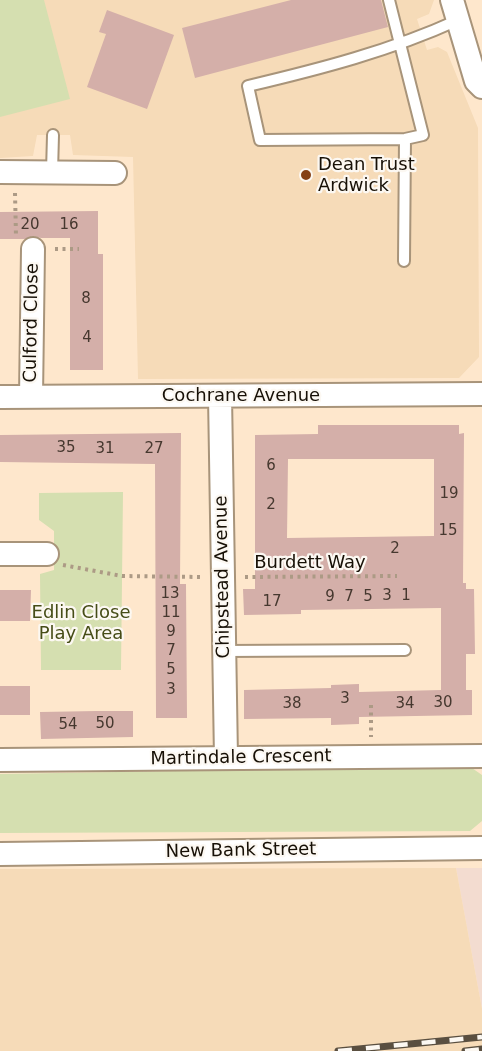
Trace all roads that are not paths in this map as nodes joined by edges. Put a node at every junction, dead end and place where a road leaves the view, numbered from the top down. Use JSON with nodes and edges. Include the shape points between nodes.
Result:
{"nodes":[{"id":1,"x":389,"y":0,"type":"edge"},
{"id":2,"x":455,"y":10,"type":"edge"},
{"id":3,"x":400,"y":45,"type":"junction"},
{"id":4,"x":482,"y":87,"type":"edge"},
{"id":5,"x":52,"y":135,"type":"dead end"},
{"id":6,"x":405,"y":139,"type":"junction"},
{"id":7,"x":0,"y":172,"type":"edge"},
{"id":8,"x":52,"y":172,"type":"junction"},
{"id":9,"x":115,"y":173,"type":"dead end"},
{"id":10,"x":33,"y":249,"type":"dead end"},
{"id":11,"x":404,"y":261,"type":"dead end"},
{"id":12,"x":482,"y":394,"type":"edge"},
{"id":13,"x":220,"y":396,"type":"junction"},
{"id":14,"x":31,"y":397,"type":"junction"},
{"id":15,"x":0,"y":398,"type":"edge"},
{"id":16,"x":0,"y":554,"type":"edge"},
{"id":17,"x":47,"y":554,"type":"road end"},
{"id":18,"x":405,"y":650,"type":"dead end"},
{"id":19,"x":224,"y":651,"type":"junction"},
{"id":20,"x":482,"y":756,"type":"edge"},
{"id":21,"x":226,"y":758,"type":"junction"},
{"id":22,"x":0,"y":760,"type":"edge"},
{"id":23,"x":482,"y":848,"type":"edge"},
{"id":24,"x":0,"y":854,"type":"edge"}],
"edges":[{"from":1,"to":3,"type":"lane"},
{"from":2,"to":3,"type":"lane"},
{"from":2,"to":4,"type":"street","via":[[476,81]]},
{"from":3,"to":6,"type":"lane","via":[[423,135]]},
{"from":3,"to":6,"type":"lane","via":[[248,86],[260,140]]},
{"from":5,"to":8,"type":"lane"},
{"from":6,"to":11,"type":"lane"},
{"from":7,"to":8,"type":"street"},
{"from":8,"to":9,"type":"street"},
{"from":10,"to":14,"type":"street","name":"Culford Close"},
{"from":12,"to":13,"type":"street","name":"Cochrane Avenue"},
{"from":13,"to":14,"type":"street","name":"Cochrane Avenue"},
{"from":13,"to":19,"type":"street","name":"Chipstead Avenue"},
{"from":14,"to":15,"type":"street","name":"Cochrane Avenue"},
{"from":16,"to":17,"type":"street"},
{"from":18,"to":19,"type":"lane"},
{"from":19,"to":21,"type":"street","name":"Chipstead Avenue"},
{"from":20,"to":21,"type":"street","name":"Martindale Crescent"},
{"from":21,"to":22,"type":"street","name":"Martindale Crescent"},
{"from":23,"to":24,"type":"street","name":"New Bank Street"}]}
